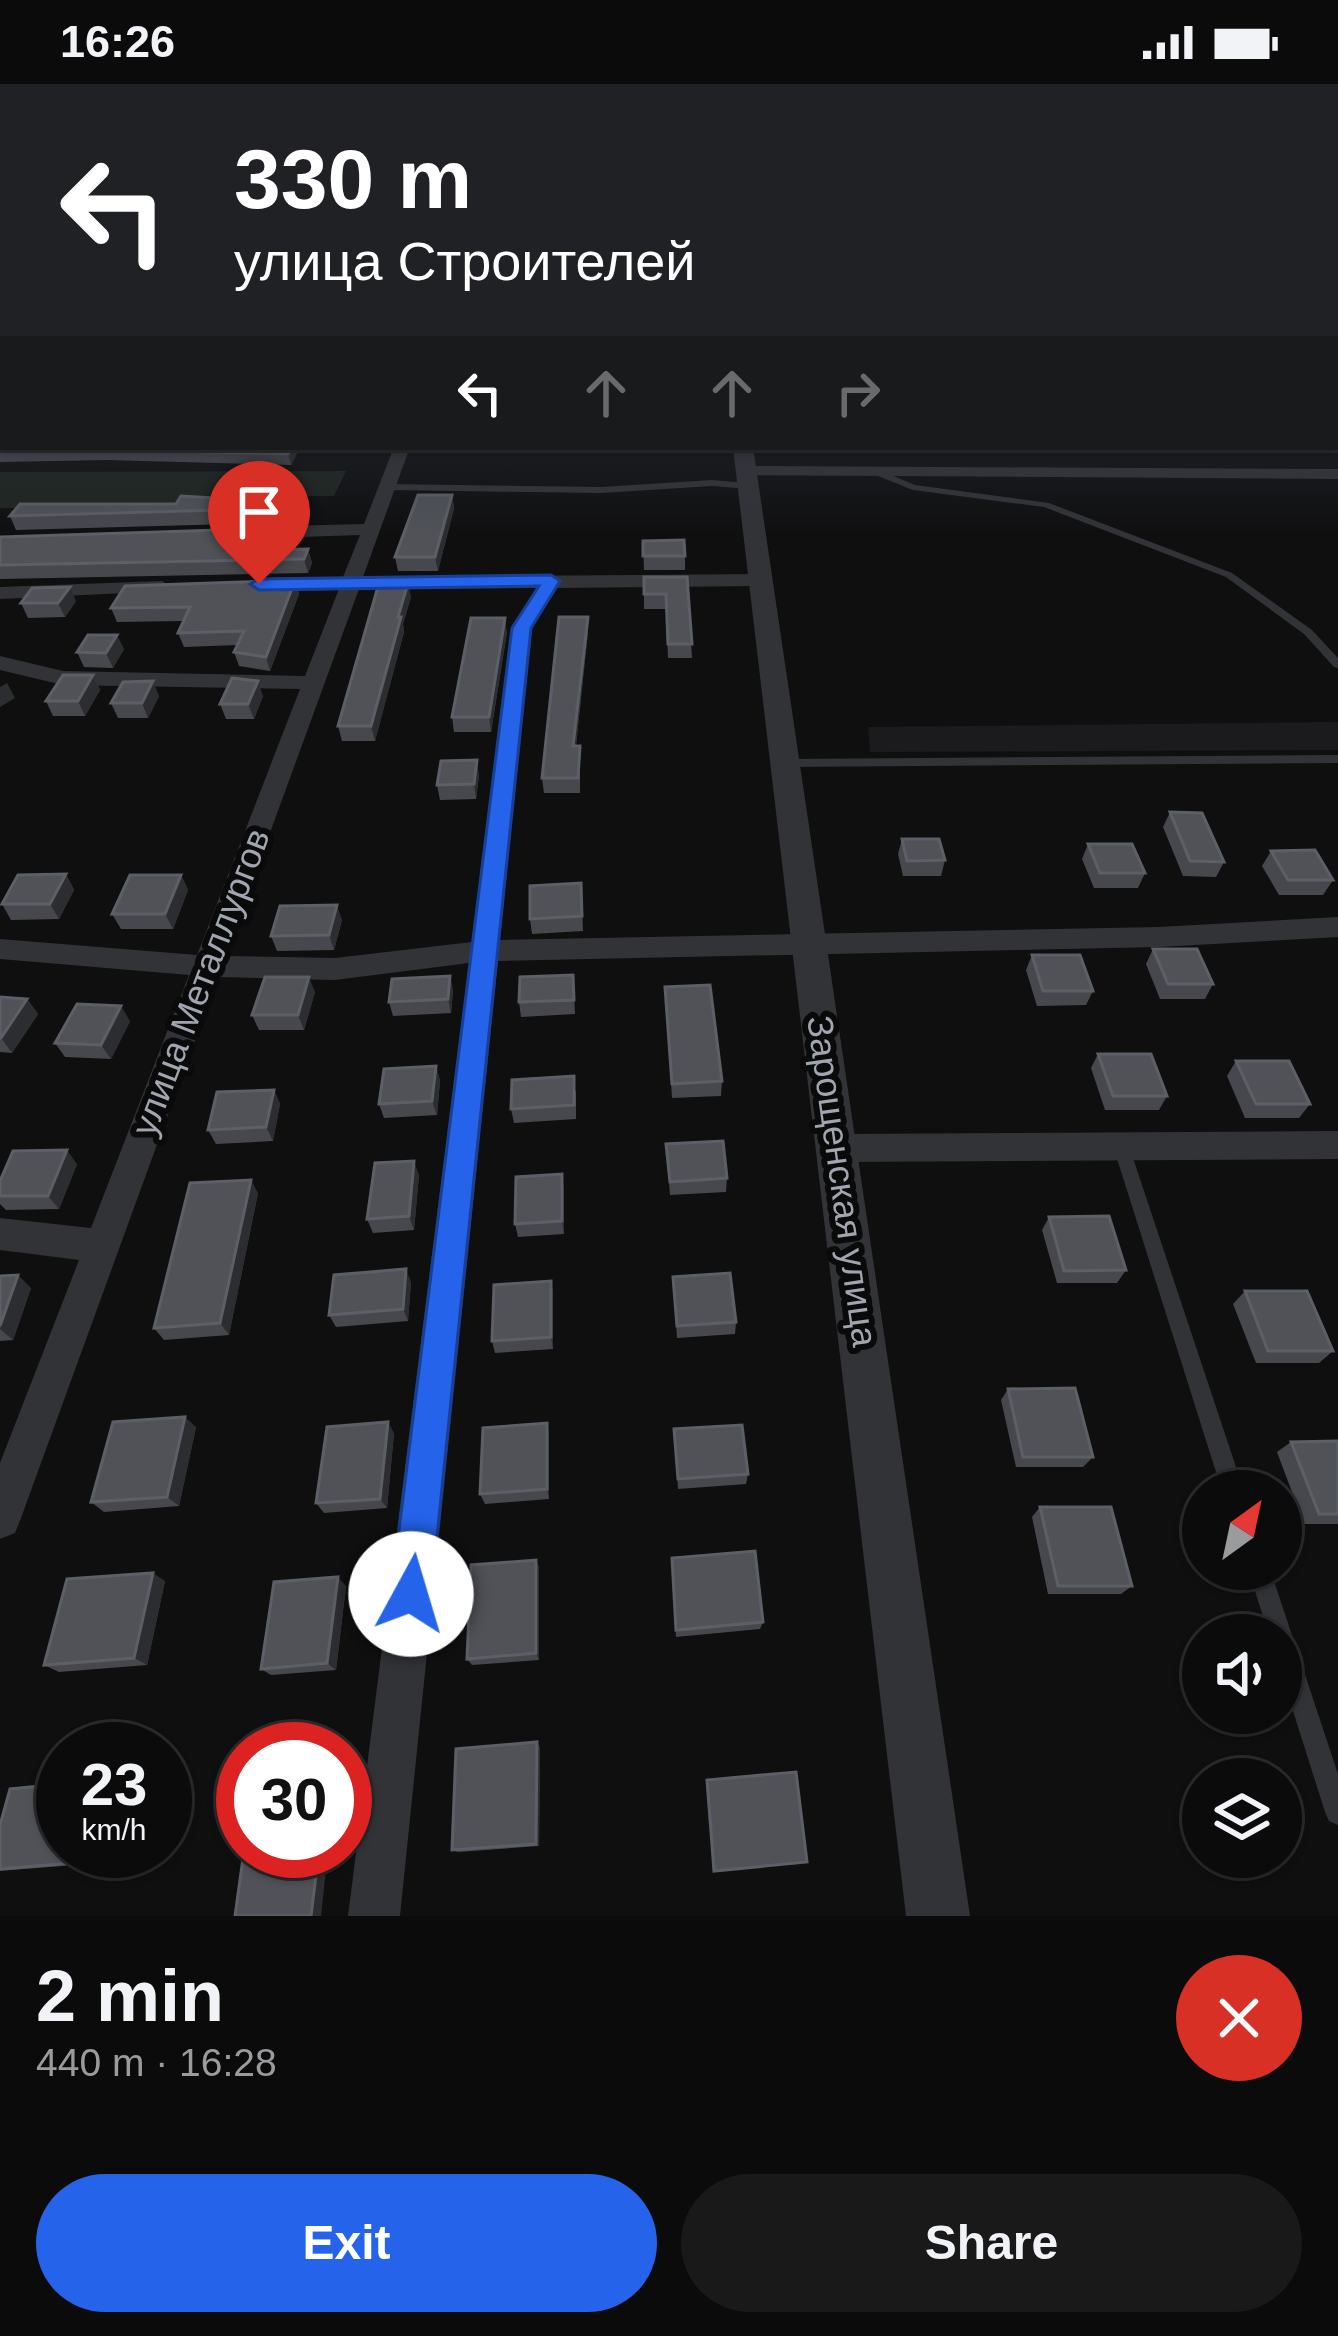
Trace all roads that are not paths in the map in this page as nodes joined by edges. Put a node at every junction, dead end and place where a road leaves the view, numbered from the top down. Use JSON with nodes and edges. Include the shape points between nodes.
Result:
{"nodes":[{"id":1,"x":401,"y":450,"type":"edge"},
{"id":2,"x":904,"y":450,"type":"edge"},
{"id":3,"x":746,"y":468,"type":"edge"},
{"id":4,"x":876,"y":472,"type":"junction"},
{"id":5,"x":912,"y":472,"type":"junction"},
{"id":6,"x":1338,"y":474,"type":"edge"},
{"id":7,"x":387,"y":487,"type":"junction"},
{"id":8,"x":370,"y":529,"type":"junction"},
{"id":9,"x":185,"y":535,"type":"edge"},
{"id":10,"x":762,"y":580,"type":"junction"},
{"id":11,"x":551,"y":581,"type":"junction"},
{"id":12,"x":350,"y":582,"type":"junction"},
{"id":13,"x":236,"y":585,"type":"edge"},
{"id":14,"x":190,"y":586,"type":"edge"},
{"id":15,"x":0,"y":593,"type":"edge"},
{"id":16,"x":0,"y":663,"type":"edge"},
{"id":17,"x":1338,"y":665,"type":"edge"},
{"id":18,"x":312,"y":683,"type":"junction"},
{"id":19,"x":1338,"y":758,"type":"edge"},
{"id":20,"x":786,"y":763,"type":"junction"},
{"id":21,"x":1338,"y":927,"type":"edge"},
{"id":22,"x":812,"y":946,"type":"junction"},
{"id":23,"x":0,"y":949,"type":"edge"},
{"id":24,"x":485,"y":951,"type":"junction"},
{"id":25,"x":205,"y":966,"type":"junction"},
{"id":26,"x":1338,"y":1145,"type":"edge"},
{"id":27,"x":1120,"y":1146,"type":"junction"},
{"id":28,"x":839,"y":1148,"type":"junction"},
{"id":29,"x":0,"y":1234,"type":"edge"},
{"id":30,"x":101,"y":1246,"type":"junction"},
{"id":31,"x":1226,"y":1470,"type":"edge"},
{"id":32,"x":0,"y":1518,"type":"edge"},
{"id":33,"x":1302,"y":1700,"type":"edge"},
{"id":34,"x":1338,"y":1811,"type":"edge"},
{"id":35,"x":374,"y":1916,"type":"edge"},
{"id":36,"x":938,"y":1916,"type":"edge"}],
"edges":[{"from":1,"to":7,"type":"street","name":"улица Металлургов"},
{"from":2,"to":5,"type":"street"},
{"from":3,"to":4,"type":"street"},
{"from":3,"to":7,"type":"lane","via":[[712,483],[601,490]]},
{"from":3,"to":10,"type":"street","name":"Зарощенская улица"},
{"from":4,"to":5,"type":"street"},
{"from":4,"to":17,"type":"lane","via":[[913,488],[1046,505],[1229,575],[1308,632]]},
{"from":5,"to":6,"type":"street"},
{"from":7,"to":8,"type":"street","name":"улица Металлургов"},
{"from":8,"to":9,"type":"street"},
{"from":8,"to":12,"type":"street","name":"улица Металлургов"},
{"from":10,"to":11,"type":"street"},
{"from":10,"to":20,"type":"street","name":"Зарощенская улица"},
{"from":11,"to":12,"type":"street"},
{"from":11,"to":24,"type":"street","via":[[522,628]]},
{"from":12,"to":13,"type":"street"},
{"from":12,"to":18,"type":"street","name":"улица Металлургов"},
{"from":14,"to":15,"type":"street"},
{"from":16,"to":18,"type":"street","via":[[63,678]]},
{"from":18,"to":25,"type":"street","name":"улица Металлургов"},
{"from":19,"to":20,"type":"lane"},
{"from":20,"to":22,"type":"street","name":"Зарощенская улица"},
{"from":21,"to":22,"type":"street"},
{"from":22,"to":24,"type":"street"},
{"from":22,"to":28,"type":"street","name":"Зарощенская улица"},
{"from":23,"to":25,"type":"street"},
{"from":24,"to":25,"type":"street","via":[[335,969]]},
{"from":24,"to":35,"type":"street"},
{"from":25,"to":30,"type":"street","name":"улица Металлургов"},
{"from":26,"to":27,"type":"street"},
{"from":27,"to":28,"type":"street"},
{"from":27,"to":31,"type":"lane"},
{"from":28,"to":36,"type":"street","name":"Зарощенская улица"},
{"from":29,"to":30,"type":"street"},
{"from":30,"to":32,"type":"street","name":"улица Металлургов"},
{"from":33,"to":34,"type":"lane"}]}
